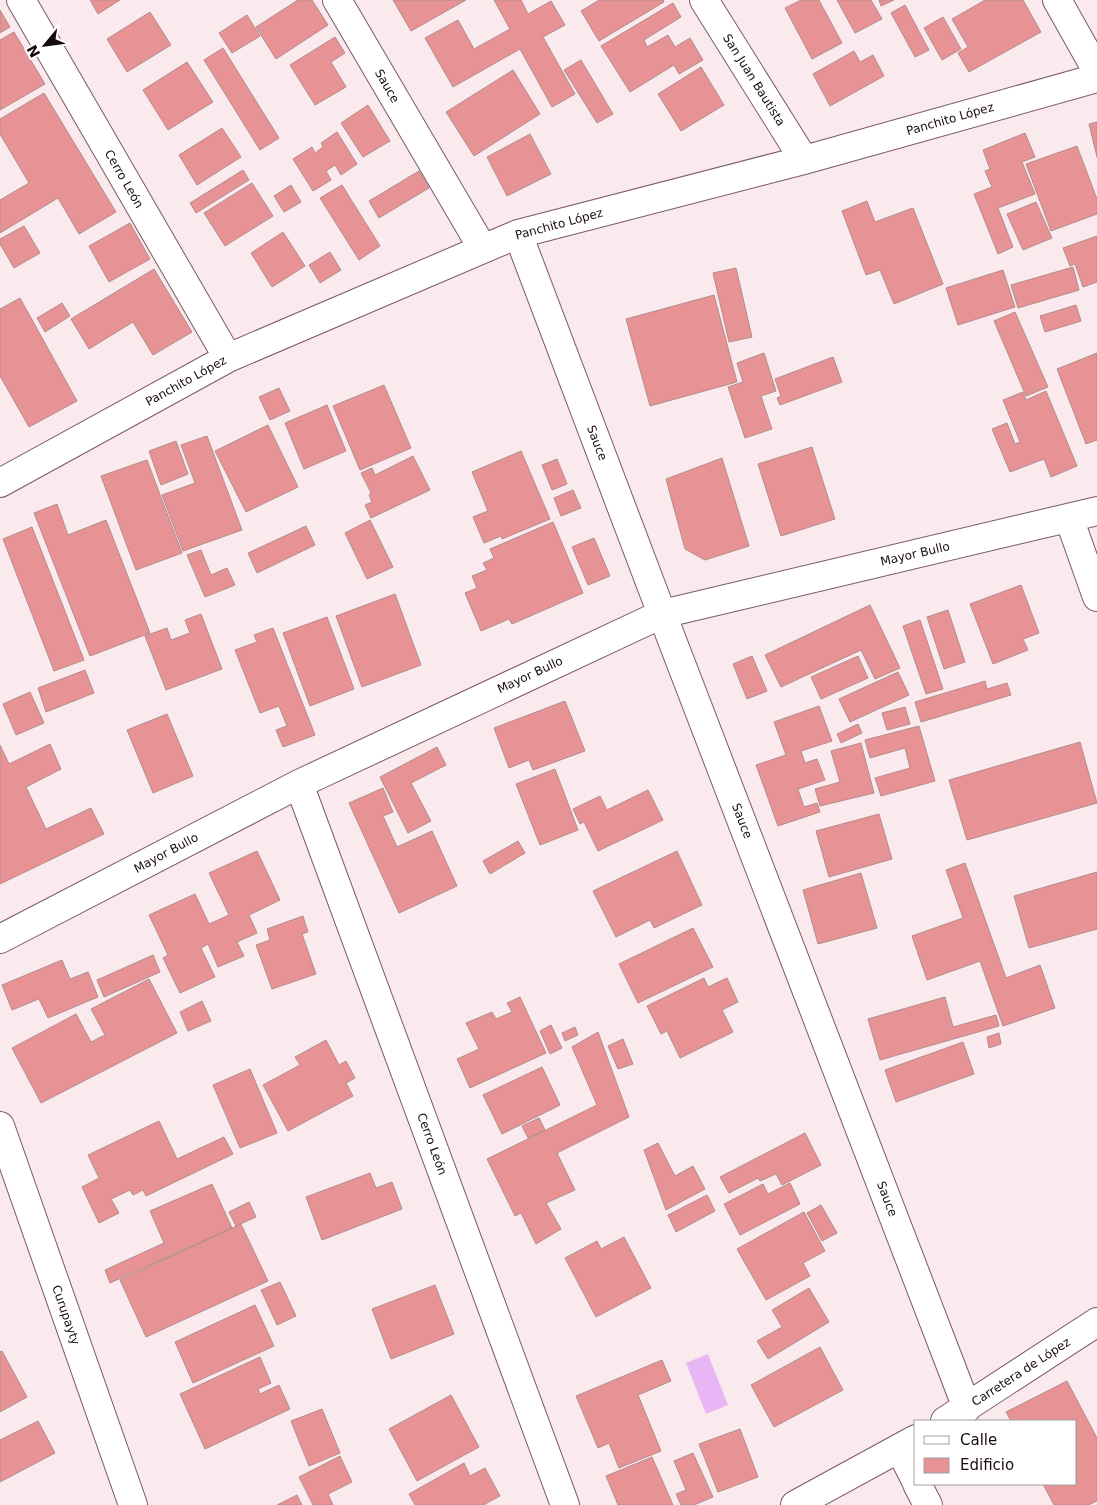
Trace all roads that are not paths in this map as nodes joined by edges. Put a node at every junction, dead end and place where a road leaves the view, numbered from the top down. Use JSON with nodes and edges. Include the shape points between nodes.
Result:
{"nodes":[{"id":1,"x":21,"y":0,"type":"edge"},
{"id":2,"x":337,"y":0,"type":"edge"},
{"id":3,"x":704,"y":0,"type":"edge"},
{"id":4,"x":1057,"y":0,"type":"edge"},
{"id":5,"x":1097,"y":71,"type":"edge"},
{"id":6,"x":1097,"y":78,"type":"edge"},
{"id":7,"x":804,"y":160,"type":"junction"},
{"id":8,"x":518,"y":234,"type":"junction"},
{"id":9,"x":483,"y":249,"type":"junction"},
{"id":10,"x":228,"y":358,"type":"junction"},
{"id":11,"x":0,"y":483,"type":"edge"},
{"id":12,"x":1097,"y":511,"type":"edge"},
{"id":13,"x":1069,"y":518,"type":"junction"},
{"id":14,"x":1097,"y":597,"type":"edge"},
{"id":15,"x":662,"y":614,"type":"junction"},
{"id":16,"x":299,"y":784,"type":"junction"},
{"id":17,"x":0,"y":940,"type":"edge"},
{"id":18,"x":0,"y":1126,"type":"edge"},
{"id":19,"x":1097,"y":1322,"type":"edge"},
{"id":20,"x":956,"y":1414,"type":"edge"},
{"id":21,"x":908,"y":1444,"type":"edge"},
{"id":22,"x":914,"y":1472,"type":"edge"},
{"id":23,"x":918,"y":1485,"type":"edge"},
{"id":24,"x":133,"y":1505,"type":"edge"},
{"id":25,"x":565,"y":1505,"type":"edge"},
{"id":26,"x":795,"y":1505,"type":"edge"},
{"id":27,"x":928,"y":1505,"type":"edge"}],
"edges":[{"from":1,"to":10,"type":"street","name":"Cerro León"},
{"from":2,"to":9,"type":"street","name":"Sauce"},
{"from":3,"to":7,"type":"street","name":"San Juan Bautista"},
{"from":4,"to":5,"type":"street"},
{"from":6,"to":7,"type":"street","name":"Panchito López"},
{"from":7,"to":8,"type":"street","name":"Panchito López"},
{"from":8,"to":9,"type":"street","name":"Panchito López"},
{"from":8,"to":15,"type":"street","name":"Sauce"},
{"from":9,"to":10,"type":"street","name":"Panchito López"},
{"from":10,"to":11,"type":"street","name":"Panchito López"},
{"from":12,"to":13,"type":"street","name":"Mayor Bullo"},
{"from":13,"to":14,"type":"street"},
{"from":13,"to":15,"type":"street","name":"Mayor Bullo"},
{"from":15,"to":16,"type":"street","name":"Mayor Bullo"},
{"from":15,"to":20,"type":"street","name":"Sauce"},
{"from":16,"to":17,"type":"street","name":"Mayor Bullo"},
{"from":16,"to":25,"type":"street","name":"Cerro León"},
{"from":18,"to":24,"type":"street","name":"Curupayty"},
{"from":19,"to":20,"type":"street","name":"Carretera de López"},
{"from":21,"to":22,"type":"street"},
{"from":21,"to":26,"type":"street"},
{"from":23,"to":27,"type":"street"}]}
